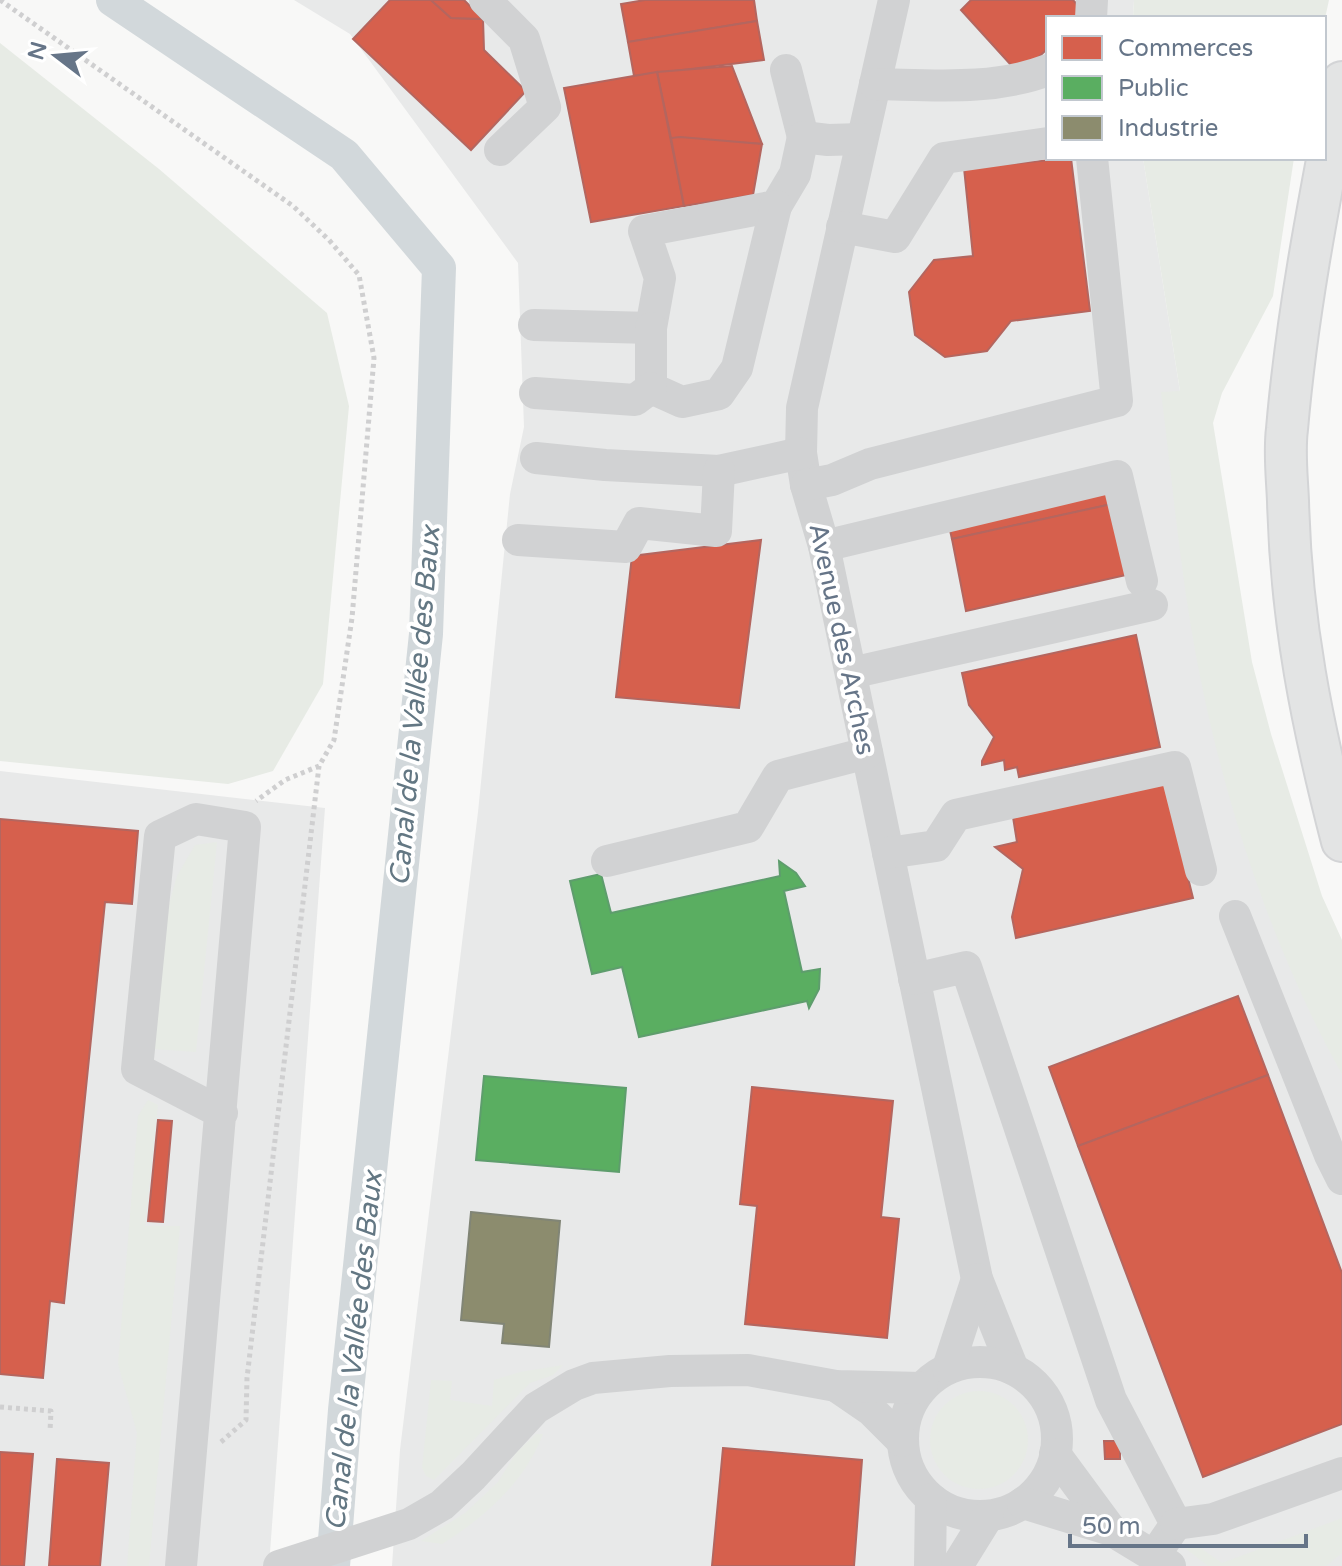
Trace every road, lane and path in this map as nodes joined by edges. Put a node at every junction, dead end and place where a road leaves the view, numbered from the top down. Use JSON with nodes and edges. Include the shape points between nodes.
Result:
{"nodes":[{"id":1,"x":0,"y":0,"type":"edge"},
{"id":2,"x":485,"y":0,"type":"edge"},
{"id":3,"x":894,"y":0,"type":"edge"},
{"id":4,"x":786,"y":70,"type":"dead end"},
{"id":5,"x":1046,"y":71,"type":"edge"},
{"id":6,"x":1342,"y":82,"type":"edge"},
{"id":7,"x":875,"y":84,"type":"junction"},
{"id":8,"x":803,"y":137,"type":"junction"},
{"id":9,"x":862,"y":139,"type":"junction"},
{"id":10,"x":1046,"y":143,"type":"edge"},
{"id":11,"x":500,"y":150,"type":"dead end"},
{"id":12,"x":1092,"y":160,"type":"edge"},
{"id":13,"x":776,"y":206,"type":"junction"},
{"id":14,"x":842,"y":227,"type":"junction"},
{"id":15,"x":534,"y":325,"type":"dead end"},
{"id":16,"x":651,"y":328,"type":"junction"},
{"id":17,"x":651,"y":388,"type":"junction"},
{"id":18,"x":535,"y":393,"type":"dead end"},
{"id":19,"x":801,"y":453,"type":"junction"},
{"id":20,"x":536,"y":458,"type":"dead end"},
{"id":21,"x":719,"y":471,"type":"junction"},
{"id":22,"x":806,"y":485,"type":"junction"},
{"id":23,"x":518,"y":540,"type":"dead end"},
{"id":24,"x":824,"y":546,"type":"junction"},
{"id":25,"x":851,"y":673,"type":"junction"},
{"id":26,"x":867,"y":753,"type":"junction"},
{"id":27,"x":319,"y":766,"type":"junction"},
{"id":28,"x":245,"y":827,"type":"junction"},
{"id":29,"x":1342,"y":841,"type":"edge"},
{"id":30,"x":888,"y":853,"type":"junction"},
{"id":31,"x":607,"y":861,"type":"dead end"},
{"id":32,"x":1201,"y":870,"type":"dead end"},
{"id":33,"x":1235,"y":916,"type":"dead end"},
{"id":34,"x":914,"y":979,"type":"junction"},
{"id":35,"x":222,"y":1113,"type":"junction"},
{"id":36,"x":1342,"y":1179,"type":"edge"},
{"id":37,"x":977,"y":1279,"type":"junction"},
{"id":38,"x":948,"y":1368,"type":"junction"},
{"id":39,"x":1013,"y":1369,"type":"junction"},
{"id":40,"x":836,"y":1386,"type":"junction"},
{"id":41,"x":922,"y":1388,"type":"junction"},
{"id":42,"x":0,"y":1407,"type":"edge"},
{"id":43,"x":50,"y":1431,"type":"dead end"},
{"id":44,"x":902,"y":1441,"type":"junction"},
{"id":45,"x":1055,"y":1454,"type":"junction"},
{"id":46,"x":191,"y":1456,"type":"junction"},
{"id":47,"x":1342,"y":1473,"type":"edge"},
{"id":48,"x":931,"y":1499,"type":"junction"},
{"id":49,"x":1023,"y":1503,"type":"junction"},
{"id":50,"x":988,"y":1516,"type":"junction"},
{"id":51,"x":1176,"y":1524,"type":"junction"},
{"id":52,"x":1111,"y":1530,"type":"junction"},
{"id":53,"x":1162,"y":1561,"type":"edge"},
{"id":54,"x":181,"y":1566,"type":"edge"},
{"id":55,"x":279,"y":1566,"type":"edge"},
{"id":56,"x":930,"y":1566,"type":"edge"},
{"id":57,"x":957,"y":1566,"type":"edge"}],
"edges":[{"from":1,"to":27,"type":"path","via":[[293,206],[359,275],[374,358],[352,618],[334,740]]},
{"from":2,"to":11,"type":"street","via":[[524,39],[545,107]]},
{"from":3,"to":7,"type":"street","name":"Avenue des Arches"},
{"from":4,"to":8,"type":"street"},
{"from":5,"to":7,"type":"street","via":[[1022,80],[961,86]]},
{"from":6,"to":29,"type":"main road","via":[[1319,198],[1286,431],[1289,571],[1302,671]]},
{"from":7,"to":9,"type":"street","name":"Avenue des Arches"},
{"from":8,"to":9,"type":"street"},
{"from":8,"to":13,"type":"street","via":[[795,174]]},
{"from":9,"to":14,"type":"street","name":"Avenue des Arches"},
{"from":10,"to":14,"type":"street","via":[[944,158],[895,237]]},
{"from":12,"to":22,"type":"street","via":[[1117,401]]},
{"from":13,"to":16,"type":"street","via":[[644,231],[660,278]]},
{"from":13,"to":17,"type":"street","via":[[737,368],[719,394],[682,402]]},
{"from":14,"to":19,"type":"street","name":"Avenue des Arches","via":[[802,408]]},
{"from":15,"to":16,"type":"street"},
{"from":16,"to":17,"type":"street"},
{"from":17,"to":18,"type":"street","via":[[635,400]]},
{"from":19,"to":21,"type":"street"},
{"from":19,"to":22,"type":"street","name":"Avenue des Arches"},
{"from":20,"to":21,"type":"street"},
{"from":21,"to":23,"type":"street","via":[[716,531],[639,523],[626,547]]},
{"from":22,"to":24,"type":"street","name":"Avenue des Arches"},
{"from":24,"to":25,"type":"street","name":"Avenue des Arches"},
{"from":24,"to":25,"type":"street","via":[[1117,476],[1147,593]]},
{"from":25,"to":26,"type":"street","name":"Avenue des Arches"},
{"from":26,"to":30,"type":"street","name":"Avenue des Arches"},
{"from":26,"to":31,"type":"street","via":[[778,776],[748,827]]},
{"from":27,"to":28,"type":"path","via":[[256,800]]},
{"from":27,"to":46,"type":"path","via":[[246,1420],[227,1439]]},
{"from":28,"to":35,"type":"street"},
{"from":28,"to":35,"type":"street","via":[[196,819],[160,836],[137,1069]]},
{"from":30,"to":32,"type":"street","via":[[936,846],[956,815],[1175,767]]},
{"from":30,"to":34,"type":"street","name":"Avenue des Arches"},
{"from":33,"to":36,"type":"street"},
{"from":34,"to":37,"type":"street","name":"Avenue des Arches"},
{"from":34,"to":51,"type":"street","via":[[966,967],[1111,1400]]},
{"from":35,"to":46,"type":"street"},
{"from":37,"to":38,"type":"street","name":"Avenue des Arches"},
{"from":37,"to":39,"type":"street","name":"Avenue des Arches"},
{"from":38,"to":39,"type":"street","via":[[970,1362]]},
{"from":38,"to":41,"type":"street"},
{"from":39,"to":45,"type":"street","via":[[1049,1404]]},
{"from":40,"to":41,"type":"street"},
{"from":40,"to":44,"type":"street"},
{"from":40,"to":55,"type":"street","via":[[748,1370],[593,1378],[536,1408],[442,1505],[409,1524]]},
{"from":41,"to":44,"type":"street","via":[[904,1421]]},
{"from":42,"to":43,"type":"path","via":[[51,1411]]},
{"from":44,"to":48,"type":"street","via":[[906,1463]]},
{"from":45,"to":49,"type":"street","via":[[1038,1490]]},
{"from":45,"to":52,"type":"street"},
{"from":46,"to":54,"type":"street"},
{"from":47,"to":51,"type":"street","via":[[1213,1519]]},
{"from":48,"to":50,"type":"street","via":[[968,1516]]},
{"from":48,"to":56,"type":"street"},
{"from":49,"to":50,"type":"street"},
{"from":49,"to":52,"type":"street"},
{"from":50,"to":57,"type":"street"},
{"from":51,"to":53,"type":"street"},
{"from":52,"to":53,"type":"street"}]}
